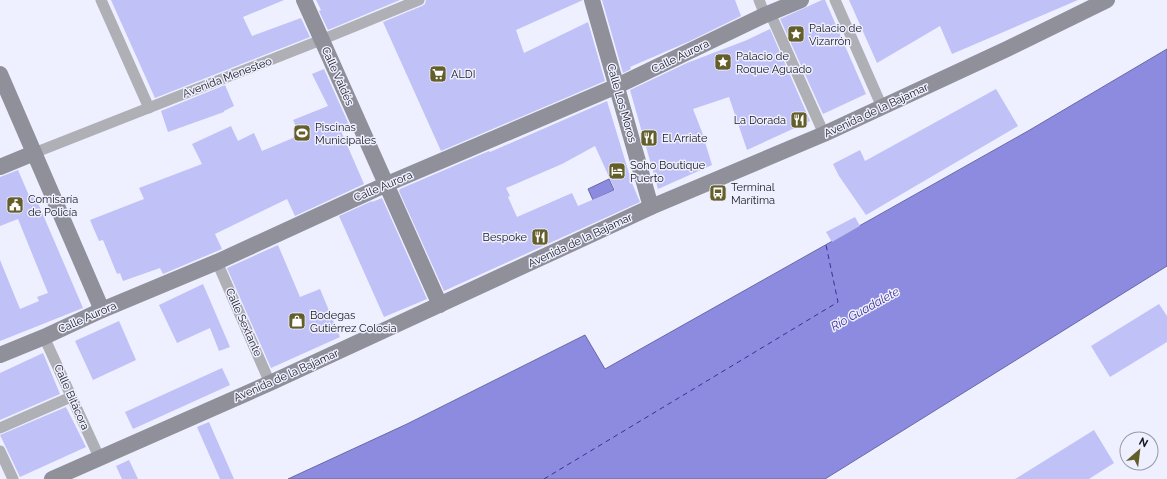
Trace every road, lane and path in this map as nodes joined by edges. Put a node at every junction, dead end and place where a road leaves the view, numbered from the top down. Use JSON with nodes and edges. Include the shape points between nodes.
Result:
{"nodes":[{"id":1,"x":100,"y":0,"type":"edge"},
{"id":2,"x":304,"y":0,"type":"edge"},
{"id":3,"x":419,"y":0,"type":"edge"},
{"id":4,"x":592,"y":0,"type":"edge"},
{"id":5,"x":759,"y":0,"type":"edge"},
{"id":6,"x":801,"y":0,"type":"edge"},
{"id":7,"x":835,"y":0,"type":"edge"},
{"id":8,"x":1107,"y":0,"type":"edge"},
{"id":9,"x":768,"y":14,"type":"junction"},
{"id":10,"x":321,"y":40,"type":"junction"},
{"id":11,"x":0,"y":74,"type":"edge"},
{"id":12,"x":617,"y":86,"type":"junction"},
{"id":13,"x":882,"y":107,"type":"junction"},
{"id":14,"x":149,"y":108,"type":"junction"},
{"id":15,"x":824,"y":134,"type":"junction"},
{"id":16,"x":34,"y":153,"type":"junction"},
{"id":17,"x":0,"y":167,"type":"edge"},
{"id":18,"x":387,"y":184,"type":"junction"},
{"id":19,"x":651,"y":207,"type":"junction"},
{"id":20,"x":217,"y":262,"type":"junction"},
{"id":21,"x":440,"y":305,"type":"junction"},
{"id":22,"x":102,"y":310,"type":"junction"},
{"id":23,"x":44,"y":337,"type":"junction"},
{"id":24,"x":0,"y":355,"type":"edge"},
{"id":25,"x":270,"y":383,"type":"junction"},
{"id":26,"x":71,"y":397,"type":"junction"},
{"id":27,"x":0,"y":428,"type":"edge"},
{"id":28,"x":0,"y":452,"type":"edge"},
{"id":29,"x":99,"y":457,"type":"junction"},
{"id":30,"x":13,"y":479,"type":"edge"},
{"id":31,"x":52,"y":479,"type":"edge"}],
"edges":[{"from":1,"to":14,"type":"street"},
{"from":2,"to":10,"type":"street","name":"Calle Valdés"},
{"from":3,"to":10,"type":"street","name":"Avenida Menesteo"},
{"from":4,"to":12,"type":"street","name":"Calle Los Moros"},
{"from":5,"to":9,"type":"street"},
{"from":6,"to":9,"type":"street","name":"Calle Aurora"},
{"from":7,"to":13,"type":"street"},
{"from":8,"to":13,"type":"street","name":"Avenida de la Bajamar"},
{"from":9,"to":12,"type":"street","name":"Calle Aurora"},
{"from":9,"to":15,"type":"street"},
{"from":10,"to":14,"type":"street","name":"Avenida Menesteo"},
{"from":10,"to":18,"type":"street","name":"Calle Valdés"},
{"from":11,"to":16,"type":"street"},
{"from":12,"to":18,"type":"street","name":"Calle Aurora"},
{"from":12,"to":19,"type":"street","name":"Calle Los Moros"},
{"from":13,"to":15,"type":"street","name":"Avenida de la Bajamar"},
{"from":14,"to":16,"type":"street","name":"Avenida Menesteo"},
{"from":15,"to":19,"type":"street","name":"Avenida de la Bajamar"},
{"from":16,"to":17,"type":"street"},
{"from":16,"to":22,"type":"street"},
{"from":18,"to":20,"type":"street","name":"Calle Aurora"},
{"from":18,"to":21,"type":"street","name":"Calle Valdés"},
{"from":19,"to":21,"type":"street","name":"Avenida de la Bajamar"},
{"from":20,"to":22,"type":"street","name":"Calle Aurora"},
{"from":20,"to":25,"type":"street","name":"Calle Sextante"},
{"from":21,"to":25,"type":"street","name":"Avenida de la Bajamar"},
{"from":22,"to":23,"type":"street","name":"Calle Aurora"},
{"from":23,"to":24,"type":"street","name":"Calle Aurora"},
{"from":23,"to":26,"type":"street","name":"Calle Bitácora"},
{"from":25,"to":29,"type":"street","name":"Avenida de la Bajamar"},
{"from":26,"to":27,"type":"street"},
{"from":26,"to":29,"type":"street","name":"Calle Bitácora"},
{"from":28,"to":30,"type":"street"},
{"from":29,"to":31,"type":"street","name":"Avenida de la Bajamar"}]}
